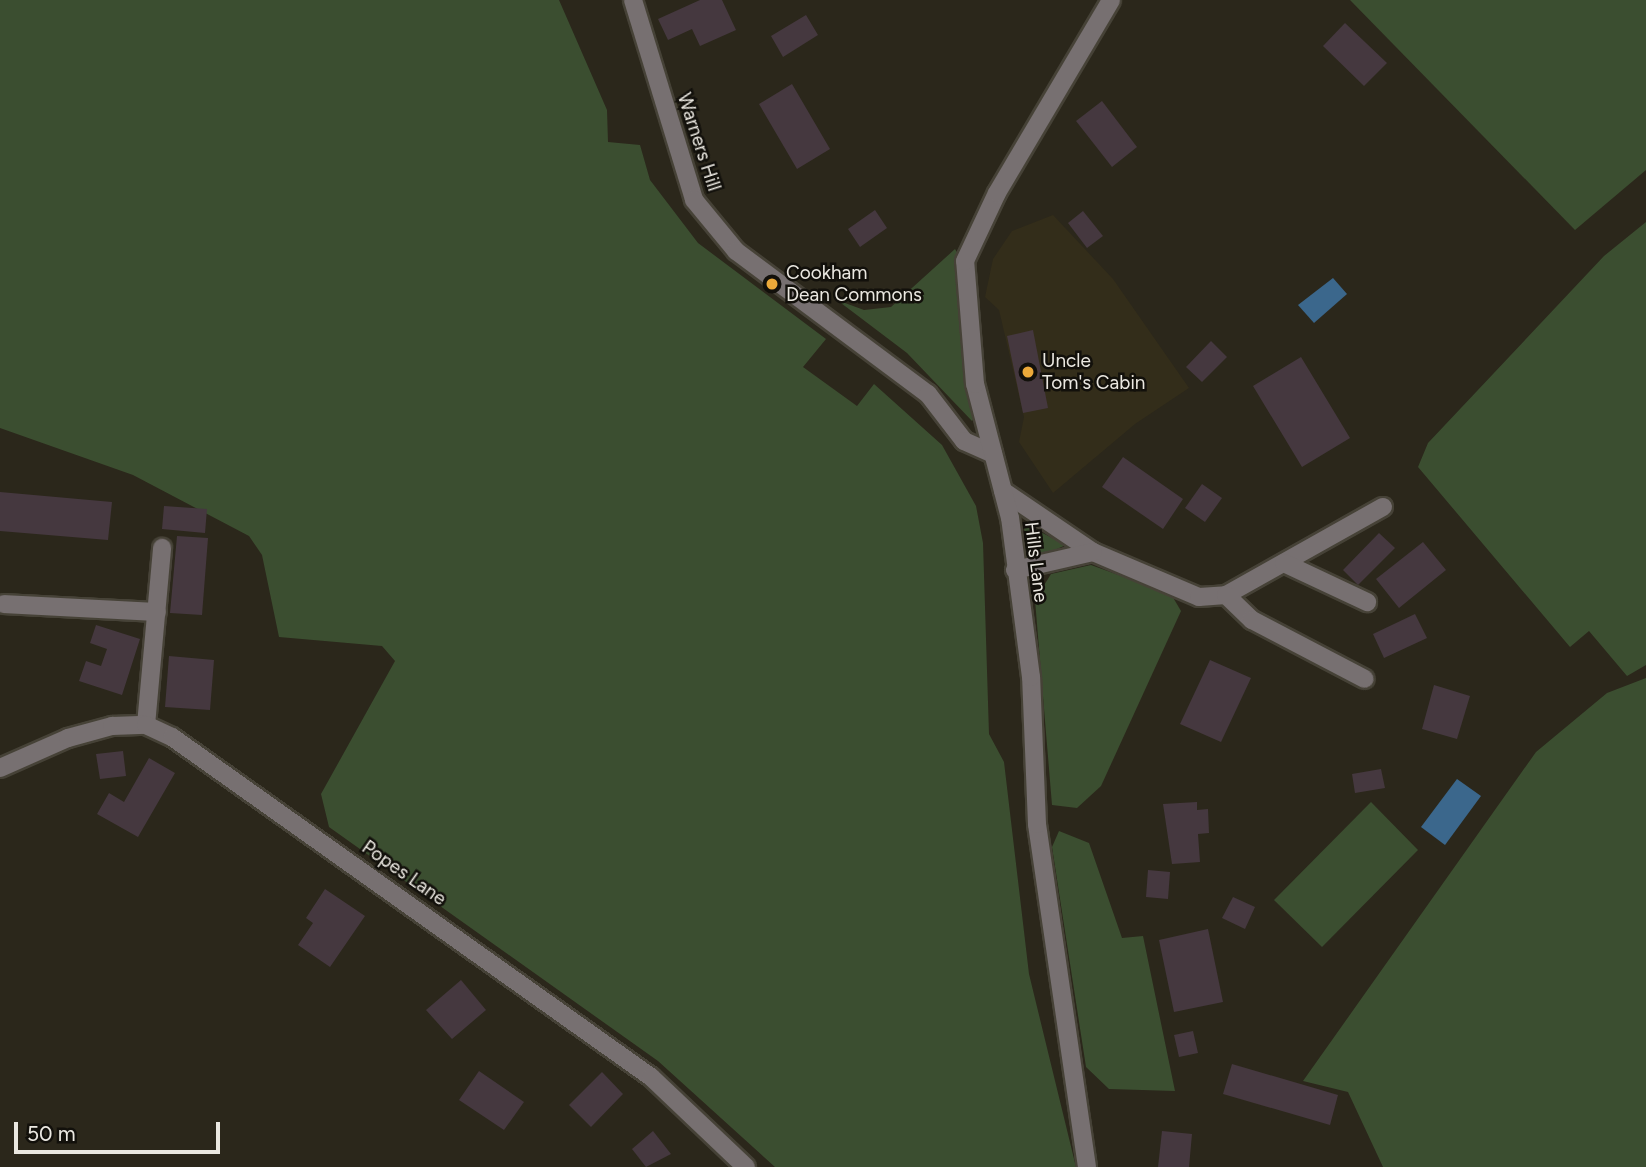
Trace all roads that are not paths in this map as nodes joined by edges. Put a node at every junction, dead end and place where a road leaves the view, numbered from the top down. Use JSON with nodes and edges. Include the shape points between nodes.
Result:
{"nodes":[{"id":1,"x":633,"y":0,"type":"edge"},
{"id":2,"x":1111,"y":0,"type":"edge"},
{"id":3,"x":993,"y":454,"type":"junction"},
{"id":4,"x":1003,"y":491,"type":"junction"},
{"id":5,"x":1383,"y":507,"type":"dead end"},
{"id":6,"x":162,"y":548,"type":"dead end"},
{"id":7,"x":1093,"y":552,"type":"junction"},
{"id":8,"x":1284,"y":563,"type":"junction"},
{"id":9,"x":1015,"y":570,"type":"junction"},
{"id":10,"x":1226,"y":596,"type":"junction"},
{"id":11,"x":1367,"y":601,"type":"dead end"},
{"id":12,"x":4,"y":604,"type":"dead end"},
{"id":13,"x":157,"y":612,"type":"junction"},
{"id":14,"x":1365,"y":679,"type":"dead end"},
{"id":15,"x":146,"y":725,"type":"junction"},
{"id":16,"x":0,"y":768,"type":"edge"},
{"id":17,"x":746,"y":1167,"type":"edge"},
{"id":18,"x":1087,"y":1167,"type":"edge"}],
"edges":[{"from":1,"to":3,"type":"street","name":"Warners Hill","via":[[694,200],[736,251],[928,394],[964,441]]},
{"from":2,"to":3,"type":"street","name":"Hills Lane","via":[[998,193],[965,261],[975,384]]},
{"from":3,"to":4,"type":"street","name":"Hills Lane"},
{"from":4,"to":7,"type":"street"},
{"from":4,"to":9,"type":"street","name":"Hills Lane"},
{"from":5,"to":8,"type":"street"},
{"from":6,"to":13,"type":"street"},
{"from":7,"to":9,"type":"street"},
{"from":7,"to":10,"type":"street","via":[[1199,597]]},
{"from":8,"to":10,"type":"street"},
{"from":8,"to":11,"type":"street"},
{"from":9,"to":18,"type":"street","name":"Hills Lane","via":[[1031,677],[1037,824]]},
{"from":10,"to":14,"type":"street","via":[[1252,620]]},
{"from":12,"to":13,"type":"street"},
{"from":13,"to":15,"type":"street"},
{"from":15,"to":16,"type":"street","via":[[113,726],[68,738]]},
{"from":15,"to":17,"type":"street","name":"Popes Lane","via":[[223,771],[651,1077]]}]}
